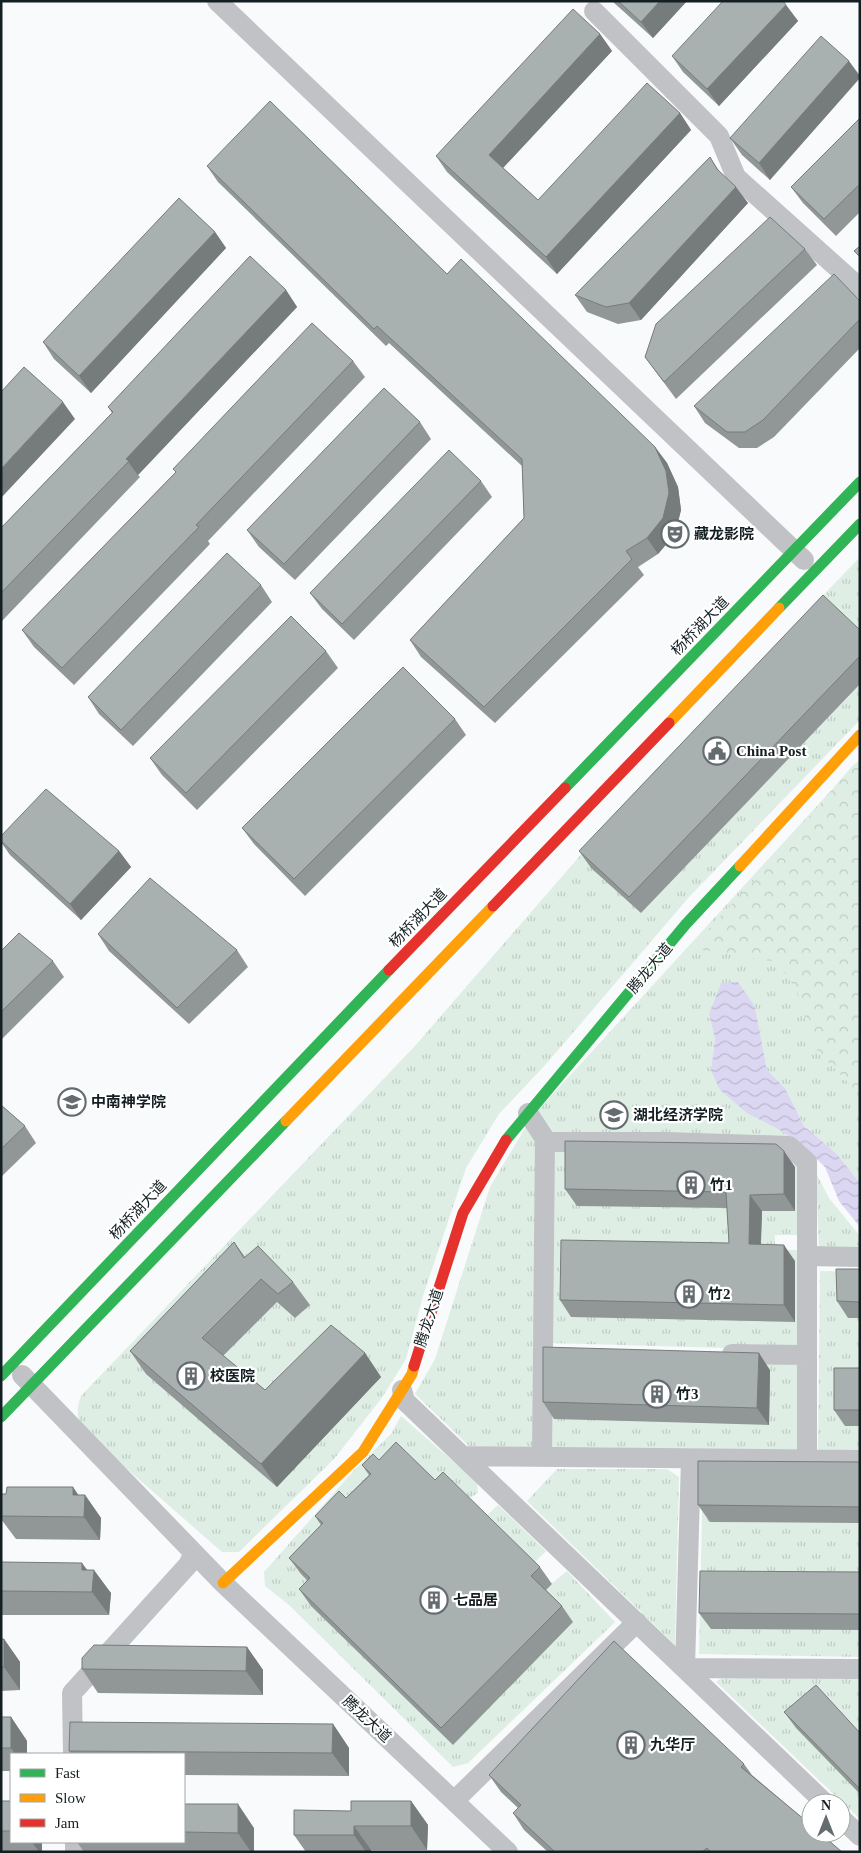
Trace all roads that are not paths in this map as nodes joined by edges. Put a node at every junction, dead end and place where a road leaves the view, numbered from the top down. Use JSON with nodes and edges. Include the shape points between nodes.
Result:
{"nodes":[{"id":1,"x":217,"y":1,"type":"edge"},
{"id":2,"x":594,"y":11,"type":"dead end"},
{"id":3,"x":860,"y":288,"type":"edge"},
{"id":4,"x":860,"y":482,"type":"edge"},
{"id":5,"x":860,"y":524,"type":"edge"},
{"id":6,"x":793,"y":550,"type":"junction"},
{"id":7,"x":816,"y":570,"type":"junction"},
{"id":8,"x":860,"y":735,"type":"edge"},
{"id":9,"x":528,"y":1113,"type":"junction"},
{"id":10,"x":545,"y":1142,"type":"junction"},
{"id":11,"x":807,"y":1256,"type":"junction"},
{"id":12,"x":860,"y":1257,"type":"edge"},
{"id":13,"x":708,"y":1353,"type":"edge"},
{"id":14,"x":807,"y":1355,"type":"junction"},
{"id":15,"x":7,"y":1370,"type":"edge"},
{"id":16,"x":31,"y":1386,"type":"junction"},
{"id":17,"x":402,"y":1390,"type":"junction"},
{"id":18,"x":1,"y":1417,"type":"edge"},
{"id":19,"x":464,"y":1456,"type":"junction"},
{"id":20,"x":542,"y":1457,"type":"junction"},
{"id":21,"x":691,"y":1458,"type":"junction"},
{"id":22,"x":807,"y":1460,"type":"junction"},
{"id":23,"x":860,"y":1460,"type":"edge"},
{"id":24,"x":194,"y":1553,"type":"junction"},
{"id":25,"x":223,"y":1583,"type":"junction"},
{"id":26,"x":637,"y":1622,"type":"junction"},
{"id":27,"x":685,"y":1668,"type":"junction"},
{"id":28,"x":860,"y":1669,"type":"edge"},
{"id":29,"x":73,"y":1753,"type":"edge"},
{"id":30,"x":815,"y":1793,"type":"edge"},
{"id":31,"x":454,"y":1801,"type":"junction"},
{"id":32,"x":508,"y":1852,"type":"edge"}],
"edges":[{"from":1,"to":6,"type":"street"},
{"from":2,"to":3,"type":"street","via":[[720,136],[736,176]]},
{"from":4,"to":6,"type":"main road","name":"杨桥湖大道"},
{"from":5,"to":7,"type":"main road"},
{"from":6,"to":7,"type":"street"},
{"from":6,"to":15,"type":"main road","name":"杨桥湖大道","via":[[176,1190]]},
{"from":7,"to":16,"type":"main road"},
{"from":8,"to":9,"type":"main road","name":"腾龙大道","via":[[686,924]]},
{"from":9,"to":10,"type":"street"},
{"from":9,"to":17,"type":"main road","name":"腾龙大道","via":[[501,1146],[463,1213],[412,1374]]},
{"from":10,"to":11,"type":"street","via":[[789,1146],[807,1162]]},
{"from":10,"to":20,"type":"street","via":[[553,1350]]},
{"from":11,"to":12,"type":"street"},
{"from":11,"to":14,"type":"street"},
{"from":13,"to":14,"type":"street"},
{"from":14,"to":22,"type":"street"},
{"from":15,"to":16,"type":"street"},
{"from":16,"to":18,"type":"main road"},
{"from":16,"to":24,"type":"street"},
{"from":17,"to":19,"type":"street","via":[[405,1401]]},
{"from":17,"to":25,"type":"main road","name":"腾龙大道","via":[[363,1452]]},
{"from":19,"to":20,"type":"street"},
{"from":19,"to":26,"type":"street"},
{"from":20,"to":21,"type":"street"},
{"from":21,"to":22,"type":"street"},
{"from":21,"to":27,"type":"street"},
{"from":22,"to":23,"type":"street"},
{"from":24,"to":25,"type":"street"},
{"from":24,"to":29,"type":"street","via":[[188,1564],[72,1693]]},
{"from":25,"to":31,"type":"street","name":"腾龙大道"},
{"from":26,"to":27,"type":"street"},
{"from":26,"to":31,"type":"street"},
{"from":27,"to":28,"type":"street"},
{"from":27,"to":30,"type":"street"},
{"from":31,"to":32,"type":"street","name":"腾龙大道"}]}
